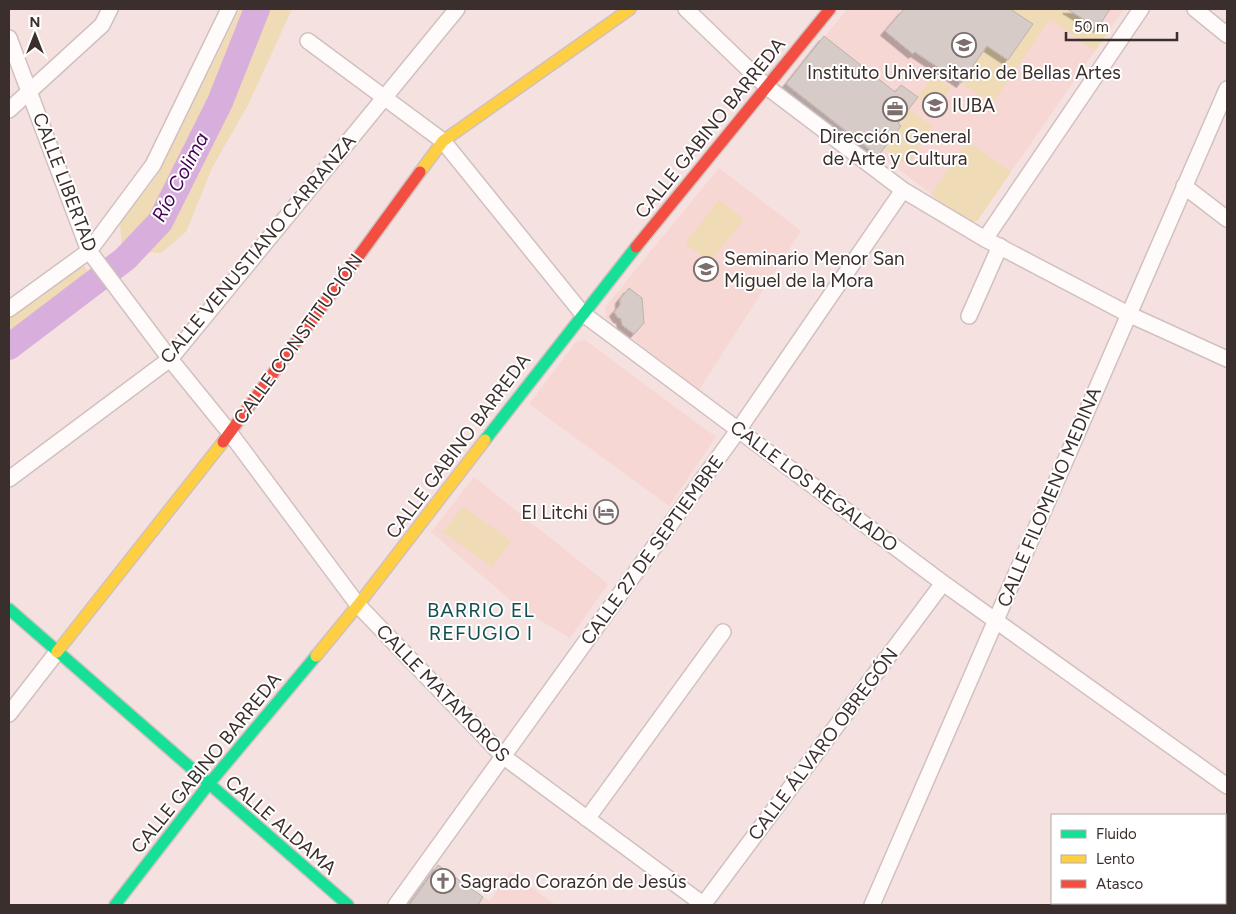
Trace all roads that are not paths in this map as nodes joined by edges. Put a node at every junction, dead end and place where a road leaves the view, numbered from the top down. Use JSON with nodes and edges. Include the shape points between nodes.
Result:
{"nodes":[{"id":1,"x":110,"y":9,"type":"edge"},
{"id":2,"x":229,"y":9,"type":"edge"},
{"id":3,"x":457,"y":9,"type":"edge"},
{"id":4,"x":630,"y":9,"type":"edge"},
{"id":5,"x":686,"y":9,"type":"edge"},
{"id":6,"x":830,"y":9,"type":"edge"},
{"id":7,"x":1140,"y":9,"type":"edge"},
{"id":8,"x":1195,"y":9,"type":"edge"},
{"id":9,"x":1227,"y":34,"type":"edge"},
{"id":10,"x":9,"y":38,"type":"edge"},
{"id":11,"x":308,"y":41,"type":"dead end"},
{"id":12,"x":767,"y":86,"type":"junction"},
{"id":13,"x":1227,"y":89,"type":"edge"},
{"id":14,"x":30,"y":92,"type":"junction"},
{"id":15,"x":384,"y":98,"type":"junction"},
{"id":16,"x":9,"y":110,"type":"edge"},
{"id":17,"x":442,"y":141,"type":"junction"},
{"id":18,"x":1184,"y":186,"type":"junction"},
{"id":19,"x":903,"y":190,"type":"junction"},
{"id":20,"x":1227,"y":219,"type":"edge"},
{"id":21,"x":985,"y":239,"type":"junction"},
{"id":22,"x":1000,"y":246,"type":"junction"},
{"id":23,"x":89,"y":251,"type":"junction"},
{"id":24,"x":9,"y":309,"type":"edge"},
{"id":25,"x":582,"y":313,"type":"junction"},
{"id":26,"x":1128,"y":314,"type":"junction"},
{"id":27,"x":969,"y":316,"type":"dead end"},
{"id":28,"x":170,"y":359,"type":"junction"},
{"id":29,"x":1227,"y":359,"type":"edge"},
{"id":30,"x":739,"y":429,"type":"junction"},
{"id":31,"x":230,"y":433,"type":"junction"},
{"id":32,"x":9,"y":479,"type":"edge"},
{"id":33,"x":942,"y":583,"type":"junction"},
{"id":34,"x":358,"y":605,"type":"junction"},
{"id":35,"x":9,"y":608,"type":"edge"},
{"id":36,"x":996,"y":620,"type":"junction"},
{"id":37,"x":723,"y":632,"type":"dead end"},
{"id":38,"x":57,"y":652,"type":"junction"},
{"id":39,"x":9,"y":714,"type":"edge"},
{"id":40,"x":504,"y":758,"type":"junction"},
{"id":41,"x":208,"y":785,"type":"junction"},
{"id":42,"x":1227,"y":786,"type":"edge"},
{"id":43,"x":586,"y":819,"type":"junction"},
{"id":44,"x":115,"y":905,"type":"edge"},
{"id":45,"x":348,"y":905,"type":"edge"},
{"id":46,"x":396,"y":905,"type":"edge"},
{"id":47,"x":703,"y":905,"type":"edge"},
{"id":48,"x":872,"y":905,"type":"edge"}],
"edges":[{"from":1,"to":14,"type":"street","via":[[102,25]]},
{"from":2,"to":23,"type":"street","via":[[153,164]]},
{"from":3,"to":15,"type":"street","name":"CALLE VENUSTIANO CARRANZA"},
{"from":4,"to":17,"type":"street","name":"CALLE CONSTITUCIÓN"},
{"from":5,"to":12,"type":"street"},
{"from":6,"to":12,"type":"street","name":"CALLE GABINO BARREDA"},
{"from":7,"to":21,"type":"street"},
{"from":8,"to":9,"type":"street"},
{"from":10,"to":14,"type":"street","name":"CALLE LIBERTAD"},
{"from":11,"to":15,"type":"street","name":"CALLE LOS REGALADO"},
{"from":12,"to":19,"type":"street"},
{"from":12,"to":25,"type":"street","name":"CALLE GABINO BARREDA"},
{"from":13,"to":18,"type":"street","name":"CALLE FILOMENO MEDINA"},
{"from":14,"to":16,"type":"street"},
{"from":14,"to":23,"type":"street","name":"CALLE LIBERTAD"},
{"from":15,"to":17,"type":"street","name":"CALLE LOS REGALADO"},
{"from":15,"to":28,"type":"street","name":"CALLE VENUSTIANO CARRANZA"},
{"from":17,"to":25,"type":"street","name":"CALLE LOS REGALADO"},
{"from":17,"to":31,"type":"street","name":"CALLE CONSTITUCIÓN"},
{"from":18,"to":20,"type":"street"},
{"from":18,"to":26,"type":"street","name":"CALLE FILOMENO MEDINA"},
{"from":19,"to":21,"type":"street"},
{"from":19,"to":30,"type":"street","name":"CALLE 27 DE SEPTIEMBRE"},
{"from":21,"to":22,"type":"street"},
{"from":22,"to":26,"type":"street"},
{"from":22,"to":27,"type":"street"},
{"from":23,"to":24,"type":"street"},
{"from":23,"to":28,"type":"street","name":"CALLE LIBERTAD"},
{"from":25,"to":30,"type":"street","name":"CALLE LOS REGALADO"},
{"from":25,"to":34,"type":"street","name":"CALLE GABINO BARREDA"},
{"from":26,"to":29,"type":"street"},
{"from":26,"to":36,"type":"street","name":"CALLE FILOMENO MEDINA"},
{"from":28,"to":31,"type":"street","name":"CALLE LIBERTAD"},
{"from":28,"to":32,"type":"street","name":"CALLE VENUSTIANO CARRANZA"},
{"from":30,"to":33,"type":"street","name":"CALLE LOS REGALADO"},
{"from":30,"to":40,"type":"street","name":"CALLE 27 DE SEPTIEMBRE"},
{"from":31,"to":34,"type":"street","name":"CALLE MATAMOROS"},
{"from":31,"to":38,"type":"street","name":"CALLE CONSTITUCIÓN"},
{"from":33,"to":36,"type":"street","name":"CALLE LOS REGALADO"},
{"from":33,"to":47,"type":"street","name":"CALLE ÁLVARO OBREGÓN"},
{"from":34,"to":40,"type":"street","name":"CALLE MATAMOROS"},
{"from":34,"to":41,"type":"street","name":"CALLE GABINO BARREDA"},
{"from":35,"to":38,"type":"street","name":"CALLE ALDAMA"},
{"from":36,"to":42,"type":"street","name":"CALLE LOS REGALADO"},
{"from":36,"to":48,"type":"street","name":"CALLE FILOMENO MEDINA"},
{"from":37,"to":43,"type":"street"},
{"from":38,"to":39,"type":"street","name":"CALLE CONSTITUCIÓN"},
{"from":38,"to":41,"type":"street","name":"CALLE ALDAMA"},
{"from":40,"to":43,"type":"street","name":"CALLE MATAMOROS"},
{"from":40,"to":46,"type":"street","name":"CALLE 27 DE SEPTIEMBRE"},
{"from":41,"to":44,"type":"street","name":"CALLE GABINO BARREDA"},
{"from":41,"to":45,"type":"street","name":"CALLE ALDAMA"},
{"from":43,"to":47,"type":"street","name":"CALLE MATAMOROS"}]}
